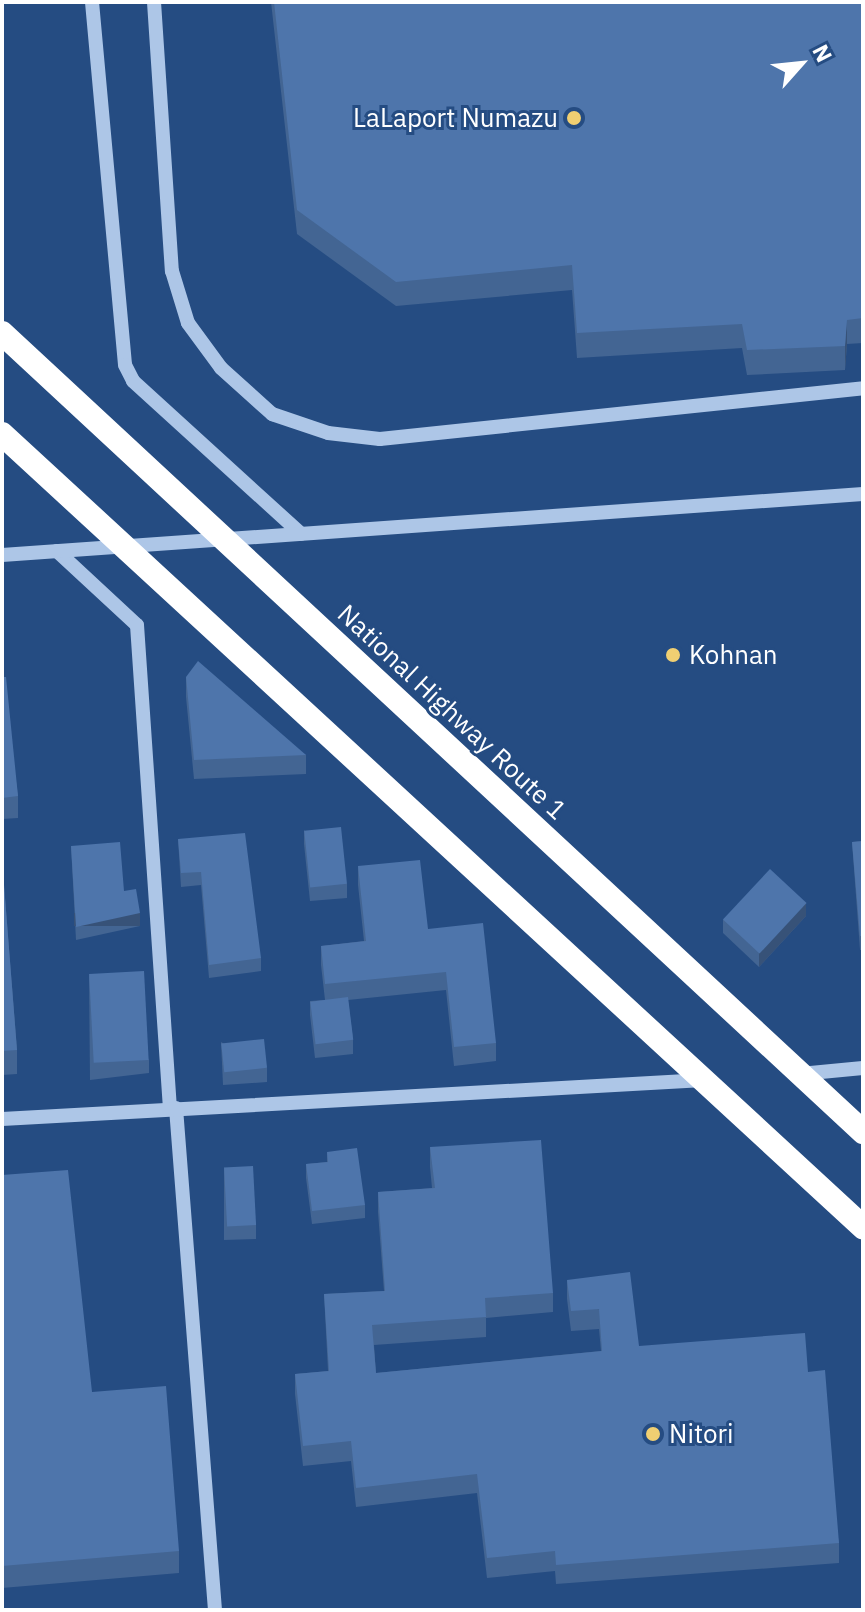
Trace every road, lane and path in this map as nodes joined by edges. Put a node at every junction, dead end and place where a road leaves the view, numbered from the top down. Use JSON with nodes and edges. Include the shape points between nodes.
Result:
{"nodes":[{"id":1,"x":92,"y":2,"type":"edge"},
{"id":2,"x":154,"y":2,"type":"edge"},
{"id":3,"x":2,"y":333,"type":"edge"},
{"id":4,"x":863,"y":388,"type":"edge"},
{"id":5,"x":2,"y":434,"type":"edge"},
{"id":6,"x":863,"y":494,"type":"edge"},
{"id":7,"x":301,"y":534,"type":"junction"},
{"id":8,"x":225,"y":539,"type":"junction"},
{"id":9,"x":124,"y":546,"type":"junction"},
{"id":10,"x":57,"y":551,"type":"junction"},
{"id":11,"x":2,"y":555,"type":"edge"},
{"id":12,"x":863,"y":1068,"type":"edge"},
{"id":13,"x":800,"y":1074,"type":"junction"},
{"id":14,"x":704,"y":1080,"type":"junction"},
{"id":15,"x":173,"y":1109,"type":"junction"},
{"id":16,"x":2,"y":1119,"type":"edge"},
{"id":17,"x":863,"y":1132,"type":"edge"},
{"id":18,"x":863,"y":1227,"type":"edge"},
{"id":19,"x":215,"y":1610,"type":"edge"}],
"edges":[{"from":1,"to":7,"type":"street","via":[[125,365],[133,381]]},
{"from":2,"to":4,"type":"street","via":[[172,271],[188,323],[221,368],[272,414],[328,433],[380,439]]},
{"from":3,"to":8,"type":"highway","name":"National Highway Route 1"},
{"from":5,"to":9,"type":"highway"},
{"from":6,"to":7,"type":"street"},
{"from":7,"to":8,"type":"street"},
{"from":8,"to":9,"type":"street"},
{"from":8,"to":13,"type":"highway","name":"National Highway Route 1"},
{"from":9,"to":10,"type":"street"},
{"from":9,"to":14,"type":"highway"},
{"from":10,"to":11,"type":"street"},
{"from":10,"to":15,"type":"street","via":[[137,625]]},
{"from":12,"to":13,"type":"street"},
{"from":13,"to":17,"type":"highway","name":"National Highway Route 1"},
{"from":14,"to":15,"type":"street"},
{"from":14,"to":18,"type":"highway"},
{"from":15,"to":16,"type":"street"},
{"from":15,"to":19,"type":"street"}]}
